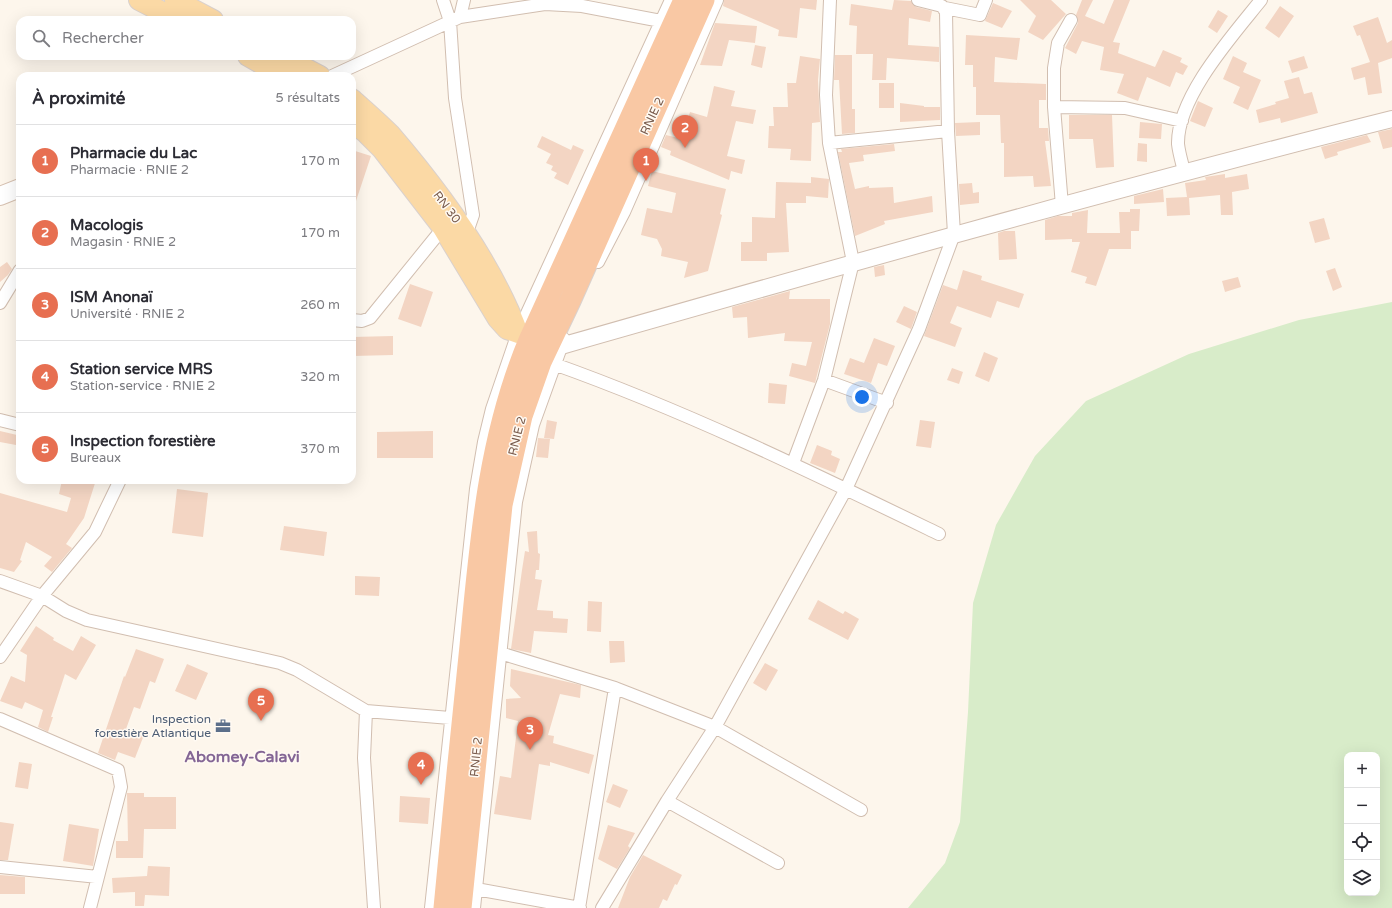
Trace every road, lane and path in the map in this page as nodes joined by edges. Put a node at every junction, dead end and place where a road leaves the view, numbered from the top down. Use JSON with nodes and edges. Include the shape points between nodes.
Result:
{"nodes":[{"id":1,"x":140,"y":0,"type":"edge"},
{"id":2,"x":175,"y":0,"type":"edge"},
{"id":3,"x":443,"y":0,"type":"edge"},
{"id":4,"x":464,"y":0,"type":"edge"},
{"id":5,"x":671,"y":0,"type":"edge"},
{"id":6,"x":684,"y":0,"type":"edge"},
{"id":7,"x":704,"y":0,"type":"edge"},
{"id":8,"x":717,"y":0,"type":"edge"},
{"id":9,"x":830,"y":0,"type":"edge"},
{"id":10,"x":918,"y":0,"type":"edge"},
{"id":11,"x":986,"y":0,"type":"edge"},
{"id":12,"x":1261,"y":0,"type":"edge"},
{"id":13,"x":945,"y":8,"type":"junction"},
{"id":14,"x":170,"y":16,"type":"edge"},
{"id":15,"x":205,"y":16,"type":"edge"},
{"id":16,"x":455,"y":19,"type":"junction"},
{"id":17,"x":1071,"y":20,"type":"dead end"},
{"id":18,"x":661,"y":21,"type":"junction"},
{"id":19,"x":255,"y":60,"type":"edge"},
{"id":20,"x":290,"y":60,"type":"edge"},
{"id":21,"x":276,"y":72,"type":"edge"},
{"id":22,"x":312,"y":72,"type":"edge"},
{"id":23,"x":341,"y":72,"type":"edge"},
{"id":24,"x":356,"y":103,"type":"edge"},
{"id":25,"x":1054,"y":107,"type":"junction"},
{"id":26,"x":1392,"y":119,"type":"edge"},
{"id":27,"x":1182,"y":121,"type":"junction"},
{"id":28,"x":356,"y":125,"type":"edge"},
{"id":29,"x":948,"y":131,"type":"junction"},
{"id":30,"x":829,"y":143,"type":"junction"},
{"id":31,"x":1184,"y":171,"type":"junction"},
{"id":32,"x":16,"y":190,"type":"edge"},
{"id":33,"x":0,"y":196,"type":"edge"},
{"id":34,"x":1062,"y":206,"type":"junction"},
{"id":35,"x":443,"y":228,"type":"junction"},
{"id":36,"x":954,"y":234,"type":"junction"},
{"id":37,"x":466,"y":235,"type":"junction"},
{"id":38,"x":853,"y":262,"type":"junction"},
{"id":39,"x":16,"y":277,"type":"edge"},
{"id":40,"x":0,"y":304,"type":"edge"},
{"id":41,"x":356,"y":320,"type":"edge"},
{"id":42,"x":524,"y":336,"type":"junction"},
{"id":43,"x":555,"y":344,"type":"junction"},
{"id":44,"x":554,"y":364,"type":"junction"},
{"id":45,"x":824,"y":380,"type":"junction"},
{"id":46,"x":887,"y":403,"type":"junction"},
{"id":47,"x":0,"y":420,"type":"edge"},
{"id":48,"x":16,"y":424,"type":"edge"},
{"id":49,"x":793,"y":463,"type":"junction"},
{"id":50,"x":118,"y":484,"type":"edge"},
{"id":51,"x":846,"y":489,"type":"junction"},
{"id":52,"x":939,"y":534,"type":"dead end"},
{"id":53,"x":0,"y":581,"type":"edge"},
{"id":54,"x":42,"y":596,"type":"junction"},
{"id":55,"x":500,"y":653,"type":"junction"},
{"id":56,"x":0,"y":656,"type":"edge"},
{"id":57,"x":615,"y":688,"type":"junction"},
{"id":58,"x":366,"y":712,"type":"junction"},
{"id":59,"x":450,"y":718,"type":"junction"},
{"id":60,"x":0,"y":719,"type":"edge"},
{"id":61,"x":715,"y":727,"type":"junction"},
{"id":62,"x":667,"y":801,"type":"junction"},
{"id":63,"x":861,"y":810,"type":"dead end"},
{"id":64,"x":778,"y":863,"type":"dead end"},
{"id":65,"x":0,"y":867,"type":"edge"},
{"id":66,"x":98,"y":877,"type":"junction"},
{"id":67,"x":476,"y":889,"type":"junction"},
{"id":68,"x":90,"y":908,"type":"edge"},
{"id":69,"x":374,"y":908,"type":"edge"},
{"id":70,"x":431,"y":908,"type":"edge"},
{"id":71,"x":444,"y":908,"type":"edge"},
{"id":72,"x":461,"y":908,"type":"edge"},
{"id":73,"x":474,"y":908,"type":"edge"},
{"id":74,"x":580,"y":908,"type":"edge"},
{"id":75,"x":602,"y":908,"type":"edge"}],
"edges":[{"from":1,"to":14,"type":"main road"},
{"from":2,"to":15,"type":"main road"},
{"from":3,"to":16,"type":"street"},
{"from":4,"to":16,"type":"street"},
{"from":5,"to":18,"type":"street"},
{"from":6,"to":42,"type":"highway","name":"RNIE 2","number":"RNIE 2"},
{"from":7,"to":43,"type":"highway","name":"RNIE 2","number":"RNIE 2","via":[[570,301]]},
{"from":8,"to":43,"type":"street","via":[[624,212]]},
{"from":9,"to":30,"type":"street","via":[[826,95]]},
{"from":10,"to":13,"type":"street"},
{"from":11,"to":13,"type":"street","via":[[980,15]]},
{"from":12,"to":27,"type":"street","via":[[1197,87]]},
{"from":13,"to":29,"type":"street"},
{"from":16,"to":18,"type":"street","via":[[545,4],[582,6]]},
{"from":16,"to":23,"type":"street"},
{"from":16,"to":37,"type":"street","via":[[455,98],[473,215]]},
{"from":17,"to":25,"type":"street","via":[[1058,42],[1055,54]]},
{"from":18,"to":42,"type":"street","via":[[600,150]]},
{"from":19,"to":21,"type":"main road"},
{"from":20,"to":22,"type":"main road"},
{"from":24,"to":37,"type":"main road","name":"RN 30","number":"RN 30","via":[[389,134],[459,222]]},
{"from":25,"to":27,"type":"street","via":[[1125,108]]},
{"from":25,"to":34,"type":"street"},
{"from":26,"to":31,"type":"street"},
{"from":27,"to":31,"type":"street","via":[[1178,144]]},
{"from":28,"to":35,"type":"main road","number":"RN 30","via":[[382,149]]},
{"from":29,"to":30,"type":"street"},
{"from":29,"to":36,"type":"street"},
{"from":30,"to":38,"type":"street"},
{"from":31,"to":34,"type":"street"},
{"from":32,"to":33,"type":"main road"},
{"from":34,"to":36,"type":"street"},
{"from":35,"to":41,"type":"street","via":[[370,318]]},
{"from":35,"to":42,"type":"main road","number":"RN 30","via":[[498,319],[508,328]]},
{"from":36,"to":38,"type":"street"},
{"from":36,"to":46,"type":"street","via":[[920,329]]},
{"from":37,"to":42,"type":"main road","name":"RN 30","number":"RN 30"},
{"from":38,"to":43,"type":"street"},
{"from":38,"to":45,"type":"street"},
{"from":39,"to":40,"type":"street"},
{"from":42,"to":43,"type":"main road"},
{"from":42,"to":59,"type":"street","via":[[492,409],[479,467]]},
{"from":42,"to":71,"type":"highway","name":"RNIE 2","number":"RNIE 2","via":[[486,494]]},
{"from":43,"to":44,"type":"street"},
{"from":43,"to":72,"type":"highway","name":"RNIE 2","number":"RNIE 2","via":[[527,397],[502,505]]},
{"from":44,"to":49,"type":"street","via":[[601,381]]},
{"from":44,"to":55,"type":"street","via":[[533,425],[519,486]]},
{"from":45,"to":46,"type":"street"},
{"from":45,"to":49,"type":"street"},
{"from":46,"to":51,"type":"street"},
{"from":47,"to":48,"type":"street"},
{"from":49,"to":51,"type":"street"},
{"from":50,"to":54,"type":"street","via":[[95,532]]},
{"from":51,"to":52,"type":"street"},
{"from":51,"to":61,"type":"street"},
{"from":53,"to":54,"type":"street"},
{"from":54,"to":56,"type":"street"},
{"from":54,"to":58,"type":"street","via":[[87,620],[280,663],[303,673]]},
{"from":55,"to":57,"type":"street"},
{"from":55,"to":67,"type":"street"},
{"from":57,"to":61,"type":"street"},
{"from":57,"to":74,"type":"street"},
{"from":58,"to":59,"type":"street"},
{"from":58,"to":69,"type":"street","via":[[364,758]]},
{"from":59,"to":70,"type":"street"},
{"from":60,"to":66,"type":"street","via":[[118,770],[121,787]]},
{"from":61,"to":62,"type":"street"},
{"from":61,"to":63,"type":"street"},
{"from":62,"to":64,"type":"street"},
{"from":62,"to":75,"type":"street"},
{"from":65,"to":66,"type":"street"},
{"from":66,"to":68,"type":"street"},
{"from":67,"to":73,"type":"street"},
{"from":67,"to":74,"type":"street"}]}
